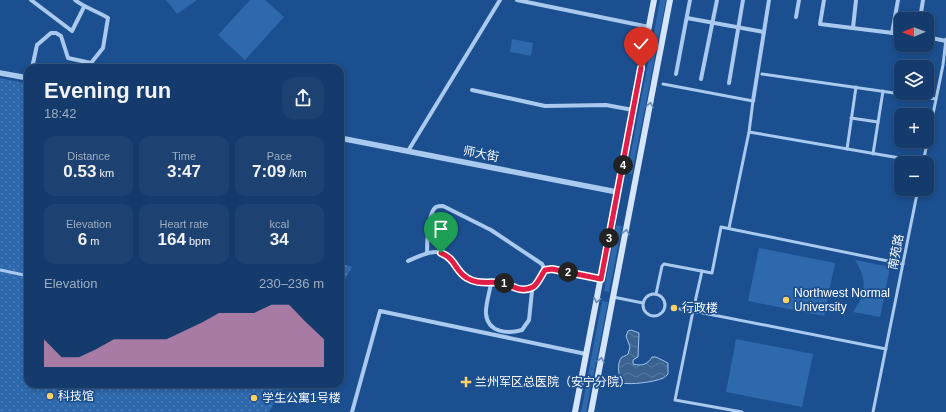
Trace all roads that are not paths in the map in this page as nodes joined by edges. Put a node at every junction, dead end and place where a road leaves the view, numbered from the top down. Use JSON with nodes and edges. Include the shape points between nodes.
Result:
{"nodes":[{"id":1,"x":31,"y":0,"type":"edge"},
{"id":2,"x":75,"y":0,"type":"edge"},
{"id":3,"x":500,"y":0,"type":"edge"},
{"id":4,"x":517,"y":0,"type":"edge"},
{"id":5,"x":654,"y":0,"type":"edge"},
{"id":6,"x":670,"y":0,"type":"edge"},
{"id":7,"x":690,"y":0,"type":"edge"},
{"id":8,"x":717,"y":0,"type":"edge"},
{"id":9,"x":743,"y":0,"type":"edge"},
{"id":10,"x":770,"y":0,"type":"edge"},
{"id":11,"x":799,"y":0,"type":"edge"},
{"id":12,"x":824,"y":0,"type":"edge"},
{"id":13,"x":856,"y":0,"type":"edge"},
{"id":14,"x":898,"y":0,"type":"edge"},
{"id":15,"x":923,"y":0,"type":"edge"},
{"id":16,"x":84,"y":7,"type":"junction"},
{"id":17,"x":921,"y":12,"type":"edge"},
{"id":18,"x":796,"y":17,"type":"dead end"},
{"id":19,"x":687,"y":18,"type":"junction"},
{"id":20,"x":712,"y":22,"type":"junction"},
{"id":21,"x":649,"y":27,"type":"junction"},
{"id":22,"x":738,"y":27,"type":"junction"},
{"id":23,"x":853,"y":28,"type":"junction"},
{"id":24,"x":764,"y":32,"type":"junction"},
{"id":25,"x":892,"y":33,"type":"joint"},
{"id":26,"x":934,"y":38,"type":"edge"},
{"id":27,"x":946,"y":40,"type":"edge"},
{"id":28,"x":33,"y":64,"type":"edge"},
{"id":29,"x":0,"y":73,"type":"edge"},
{"id":30,"x":676,"y":74,"type":"dead end"},
{"id":31,"x":762,"y":74,"type":"dead end"},
{"id":32,"x":24,"y":77,"type":"edge"},
{"id":33,"x":701,"y":79,"type":"dead end"},
{"id":34,"x":729,"y":83,"type":"dead end"},
{"id":35,"x":663,"y":84,"type":"dead end"},
{"id":36,"x":856,"y":87,"type":"junction"},
{"id":37,"x":472,"y":90,"type":"dead end"},
{"id":38,"x":883,"y":91,"type":"junction"},
{"id":39,"x":936,"y":99,"type":"junction"},
{"id":40,"x":753,"y":100,"type":"junction"},
{"id":41,"x":633,"y":110,"type":"junction"},
{"id":42,"x":851,"y":118,"type":"junction"},
{"id":43,"x":878,"y":122,"type":"junction"},
{"id":44,"x":749,"y":132,"type":"junction"},
{"id":45,"x":344,"y":139,"type":"edge"},
{"id":46,"x":847,"y":149,"type":"junction"},
{"id":47,"x":408,"y":151,"type":"junction"},
{"id":48,"x":873,"y":154,"type":"junction"},
{"id":49,"x":924,"y":156,"type":"edge"},
{"id":50,"x":894,"y":158,"type":"edge"},
{"id":51,"x":618,"y":192,"type":"junction"},
{"id":52,"x":917,"y":196,"type":"edge"},
{"id":53,"x":729,"y":228,"type":"junction"},
{"id":54,"x":428,"y":252,"type":"junction"},
{"id":55,"x":408,"y":261,"type":"dead end"},
{"id":56,"x":903,"y":264,"type":"junction"},
{"id":57,"x":0,"y":270,"type":"edge"},
{"id":58,"x":545,"y":270,"type":"junction"},
{"id":59,"x":702,"y":271,"type":"junction"},
{"id":60,"x":24,"y":275,"type":"edge"},
{"id":61,"x":601,"y":279,"type":"junction"},
{"id":62,"x":491,"y":283,"type":"junction"},
{"id":63,"x":531,"y":288,"type":"junction"},
{"id":64,"x":656,"y":294,"type":"junction"},
{"id":65,"x":613,"y":297,"type":"junction"},
{"id":66,"x":643,"y":303,"type":"junction"},
{"id":67,"x":664,"y":307,"type":"junction"},
{"id":68,"x":669,"y":308,"type":"tunnel mouth"},
{"id":69,"x":680,"y":309,"type":"tunnel mouth"},
{"id":70,"x":693,"y":311,"type":"junction"},
{"id":71,"x":886,"y":349,"type":"junction"},
{"id":72,"x":586,"y":354,"type":"junction"},
{"id":73,"x":352,"y":412,"type":"edge"},
{"id":74,"x":575,"y":412,"type":"edge"},
{"id":75,"x":591,"y":412,"type":"edge"},
{"id":76,"x":742,"y":412,"type":"edge"},
{"id":77,"x":873,"y":412,"type":"edge"}],
"edges":[{"from":1,"to":16,"type":"street","via":[[72,32]]},
{"from":2,"to":16,"type":"street"},
{"from":3,"to":47,"type":"street"},
{"from":4,"to":21,"type":"street"},
{"from":5,"to":21,"type":"main road"},
{"from":65,"to":6,"type":"main road","one_way":true},
{"from":7,"to":19,"type":"street"},
{"from":8,"to":20,"type":"street"},
{"from":9,"to":22,"type":"street"},
{"from":10,"to":24,"type":"street"},
{"from":11,"to":18,"type":"street"},
{"from":12,"to":23,"type":"street","via":[[820,24]]},
{"from":13,"to":23,"type":"street"},
{"from":14,"to":25,"type":"street"},
{"from":15,"to":17,"type":"street"},
{"from":16,"to":28,"type":"street","via":[[108,18],[103,48],[91,62],[68,58],[62,38],[54,32],[37,45]]},
{"from":19,"to":20,"type":"street"},
{"from":19,"to":30,"type":"street"},
{"from":20,"to":22,"type":"street"},
{"from":20,"to":33,"type":"street"},
{"from":21,"to":41,"type":"main road"},
{"from":22,"to":24,"type":"street"},
{"from":22,"to":34,"type":"street"},
{"from":23,"to":25,"type":"street"},
{"from":24,"to":40,"type":"street"},
{"from":26,"to":27,"type":"street"},
{"from":27,"to":39,"type":"street"},
{"from":29,"to":32,"type":"street"},
{"from":31,"to":36,"type":"street"},
{"from":35,"to":40,"type":"street"},
{"from":36,"to":38,"type":"street"},
{"from":36,"to":42,"type":"street"},
{"from":37,"to":41,"type":"street","via":[[545,106],[606,105]]},
{"from":38,"to":39,"type":"street"},
{"from":38,"to":43,"type":"street"},
{"from":39,"to":49,"type":"street"},
{"from":40,"to":44,"type":"street"},
{"from":41,"to":51,"type":"main road"},
{"from":42,"to":43,"type":"street"},
{"from":42,"to":46,"type":"street"},
{"from":43,"to":48,"type":"street"},
{"from":44,"to":46,"type":"street"},
{"from":44,"to":53,"type":"street"},
{"from":45,"to":47,"type":"street","name":"师大街"},
{"from":46,"to":48,"type":"street"},
{"from":47,"to":51,"type":"street","name":"师大街"},
{"from":48,"to":50,"type":"street"},
{"from":51,"to":61,"type":"main road"},
{"from":52,"to":56,"type":"street","name":"南苑路"},
{"from":53,"to":56,"type":"street"},
{"from":53,"to":59,"type":"street","via":[[722,227],[712,273]]},
{"from":54,"to":55,"type":"street"},
{"from":54,"to":58,"type":"street","via":[[427,240],[432,215],[437,206],[443,206],[491,230],[542,264]]},
{"from":54,"to":62,"type":"street","via":[[448,256],[460,273],[468,279],[479,283]]},
{"from":56,"to":71,"type":"street","name":"南苑路"},
{"from":57,"to":60,"type":"street"},
{"from":58,"to":61,"type":"street","via":[[552,269]]},
{"from":58,"to":63,"type":"street"},
{"from":59,"to":64,"type":"street","via":[[664,264]]},
{"from":59,"to":70,"type":"street"},
{"from":61,"to":72,"type":"main road","one_way":true},
{"from":62,"to":63,"type":"street","via":[[504,283],[519,290]]},
{"from":62,"to":63,"type":"street","via":[[485,313],[488,324],[498,331],[512,333],[522,330],[529,320]]},
{"from":64,"to":66,"type":"street","via":[[648,296]]},
{"from":64,"to":67,"type":"street","via":[[663,299]]},
{"from":65,"to":66,"type":"street"},
{"from":75,"to":65,"type":"main road","one_way":true},
{"from":66,"to":67,"type":"street","via":[[645,311],[652,316],[660,314]]},
{"from":67,"to":68,"type":"street"},
{"from":69,"to":70,"type":"street"},
{"from":70,"to":71,"type":"street"},
{"from":70,"to":76,"type":"street","via":[[675,400]]},
{"from":71,"to":77,"type":"street","name":"南苑路"},
{"from":72,"to":73,"type":"street","via":[[380,311]]},
{"from":72,"to":74,"type":"main road"}]}
